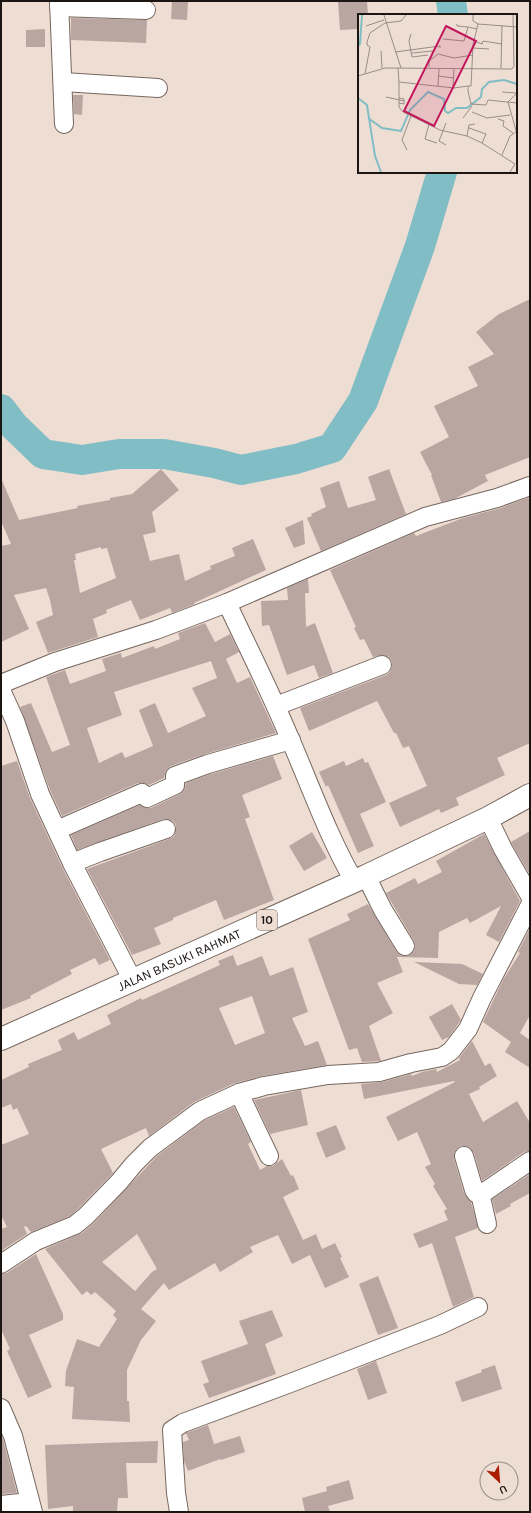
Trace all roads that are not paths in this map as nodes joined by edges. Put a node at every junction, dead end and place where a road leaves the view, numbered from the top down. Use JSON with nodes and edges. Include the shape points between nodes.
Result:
{"nodes":[{"id":1,"x":59,"y":4,"type":"edge"},
{"id":2,"x":146,"y":10,"type":"dead end"},
{"id":3,"x":62,"y":82,"type":"junction"},
{"id":4,"x":158,"y":88,"type":"dead end"},
{"id":5,"x":64,"y":124,"type":"dead end"},
{"id":6,"x":530,"y":486,"type":"edge"},
{"id":7,"x":227,"y":603,"type":"junction"},
{"id":8,"x":382,"y":665,"type":"dead end"},
{"id":9,"x":1,"y":684,"type":"edge"},
{"id":10,"x":1,"y":690,"type":"edge"},
{"id":11,"x":276,"y":706,"type":"junction"},
{"id":12,"x":291,"y":740,"type":"junction"},
{"id":13,"x":530,"y":795,"type":"edge"},
{"id":14,"x":488,"y":818,"type":"junction"},
{"id":15,"x":166,"y":829,"type":"dead end"},
{"id":16,"x":57,"y":830,"type":"junction"},
{"id":17,"x":72,"y":863,"type":"junction"},
{"id":18,"x":360,"y":878,"type":"junction"},
{"id":19,"x":530,"y":896,"type":"edge"},
{"id":20,"x":530,"y":905,"type":"edge"},
{"id":21,"x":405,"y":946,"type":"dead end"},
{"id":22,"x":133,"y":981,"type":"junction"},
{"id":23,"x":1,"y":1039,"type":"edge"},
{"id":24,"x":239,"y":1093,"type":"junction"},
{"id":25,"x":268,"y":1156,"type":"dead end"},
{"id":26,"x":464,"y":1156,"type":"dead end"},
{"id":27,"x":530,"y":1161,"type":"edge"},
{"id":28,"x":480,"y":1193,"type":"junction"},
{"id":29,"x":487,"y":1224,"type":"dead end"},
{"id":30,"x":1,"y":1264,"type":"edge"},
{"id":31,"x":478,"y":1307,"type":"dead end"},
{"id":32,"x":1,"y":1408,"type":"edge"},
{"id":33,"x":1,"y":1505,"type":"edge"},
{"id":34,"x":32,"y":1507,"type":"edge"},
{"id":35,"x":179,"y":1512,"type":"edge"}],
"edges":[{"from":1,"to":2,"type":"street"},
{"from":1,"to":3,"type":"street"},
{"from":3,"to":4,"type":"street"},
{"from":3,"to":5,"type":"street"},
{"from":6,"to":7,"type":"street","via":[[425,518]]},
{"from":7,"to":9,"type":"street","via":[[156,630],[54,662]]},
{"from":7,"to":11,"type":"street"},
{"from":8,"to":11,"type":"street"},
{"from":10,"to":16,"type":"street","via":[[15,721],[40,794]]},
{"from":11,"to":12,"type":"street"},
{"from":12,"to":16,"type":"street","via":[[175,776],[175,785],[148,798],[142,793]]},
{"from":12,"to":18,"type":"street","via":[[343,861]]},
{"from":13,"to":14,"type":"highway","name":"JALAN BASUKI RAHMAT","number":"10"},
{"from":14,"to":18,"type":"highway","name":"JALAN BASUKI RAHMAT","number":"10"},
{"from":14,"to":19,"type":"street"},
{"from":15,"to":17,"type":"street"},
{"from":16,"to":17,"type":"street"},
{"from":17,"to":22,"type":"street"},
{"from":18,"to":21,"type":"street"},
{"from":18,"to":22,"type":"highway","name":"JALAN BASUKI RAHMAT","number":"10"},
{"from":20,"to":24,"type":"street","via":[[468,1028],[451,1051],[442,1057],[379,1072],[328,1075]]},
{"from":22,"to":23,"type":"highway","name":"JALAN BASUKI RAHMAT","number":"10"},
{"from":24,"to":25,"type":"street"},
{"from":24,"to":30,"type":"street","via":[[200,1111],[150,1148],[75,1225],[36,1241]]},
{"from":26,"to":28,"type":"street","via":[[474,1190]]},
{"from":27,"to":28,"type":"street"},
{"from":28,"to":29,"type":"street"},
{"from":31,"to":35,"type":"street","via":[[433,1328],[183,1422],[172,1430]]},
{"from":32,"to":34,"type":"street","via":[[13,1436]]},
{"from":33,"to":34,"type":"street"}]}
